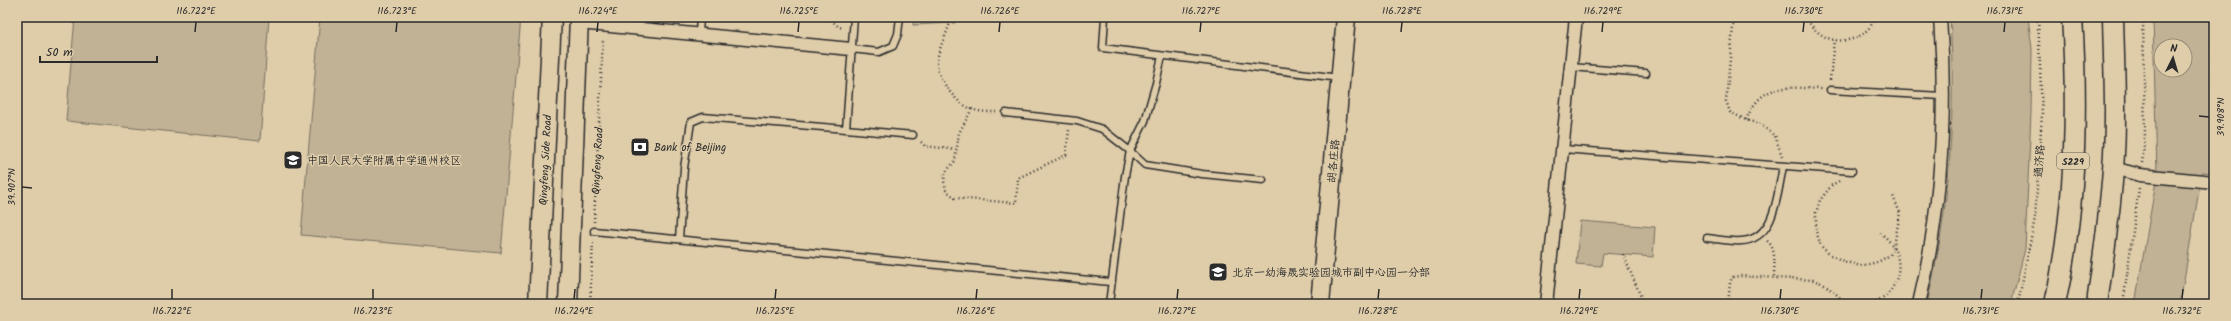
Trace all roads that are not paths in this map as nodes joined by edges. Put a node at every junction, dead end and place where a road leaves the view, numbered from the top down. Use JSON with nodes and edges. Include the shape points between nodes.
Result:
{"nodes":[{"id":1,"x":552,"y":17,"type":"edge"},
{"id":2,"x":700,"y":17,"type":"edge"},
{"id":3,"x":854,"y":17,"type":"edge"},
{"id":4,"x":900,"y":17,"type":"edge"},
{"id":5,"x":1105,"y":17,"type":"edge"},
{"id":6,"x":1346,"y":17,"type":"edge"},
{"id":7,"x":1576,"y":17,"type":"edge"},
{"id":8,"x":1940,"y":17,"type":"edge"},
{"id":9,"x":2072,"y":17,"type":"edge"},
{"id":10,"x":2113,"y":17,"type":"edge"},
{"id":11,"x":579,"y":20,"type":"edge"},
{"id":12,"x":699,"y":33,"type":"junction"},
{"id":13,"x":851,"y":49,"type":"junction"},
{"id":14,"x":1162,"y":56,"type":"junction"},
{"id":15,"x":1571,"y":67,"type":"junction"},
{"id":16,"x":1646,"y":73,"type":"dead end"},
{"id":17,"x":1340,"y":78,"type":"junction"},
{"id":18,"x":1830,"y":90,"type":"road end"},
{"id":19,"x":1942,"y":96,"type":"junction"},
{"id":20,"x":1006,"y":113,"type":"road end"},
{"id":21,"x":846,"y":129,"type":"junction"},
{"id":22,"x":913,"y":135,"type":"road end"},
{"id":23,"x":1562,"y":149,"type":"junction"},
{"id":24,"x":1130,"y":151,"type":"junction"},
{"id":25,"x":1783,"y":167,"type":"junction"},
{"id":26,"x":2113,"y":168,"type":"junction"},
{"id":27,"x":1852,"y":171,"type":"dead end"},
{"id":28,"x":1263,"y":180,"type":"dead end"},
{"id":29,"x":2214,"y":182,"type":"edge"},
{"id":30,"x":594,"y":231,"type":"road end"},
{"id":31,"x":1707,"y":238,"type":"dead end"},
{"id":32,"x":679,"y":239,"type":"junction"},
{"id":33,"x":1110,"y":282,"type":"junction"},
{"id":34,"x":538,"y":304,"type":"edge"},
{"id":35,"x":568,"y":304,"type":"edge"},
{"id":36,"x":1109,"y":304,"type":"edge"},
{"id":37,"x":1320,"y":304,"type":"edge"},
{"id":38,"x":1546,"y":304,"type":"edge"},
{"id":39,"x":1919,"y":304,"type":"edge"},
{"id":40,"x":2055,"y":304,"type":"edge"},
{"id":41,"x":2097,"y":304,"type":"edge"}],
"edges":[{"from":1,"to":34,"type":"street","name":"Qingfeng Side Road"},
{"from":2,"to":12,"type":"lane"},
{"from":3,"to":13,"type":"lane"},
{"from":4,"to":13,"type":"lane","via":[[898,34],[893,46],[879,52]]},
{"from":5,"to":14,"type":"lane","via":[[1103,48]]},
{"from":6,"to":17,"type":"street","name":"胡各庄路"},
{"from":7,"to":15,"type":"street"},
{"from":8,"to":19,"type":"street"},
{"from":9,"to":40,"type":"main road","number":"S229","via":[[2076,84],[2073,163],[2065,259]]},
{"from":10,"to":26,"type":"main road"},
{"from":11,"to":12,"type":"street","via":[[604,25]]},
{"from":11,"to":35,"type":"street"},
{"from":12,"to":13,"type":"street"},
{"from":13,"to":21,"type":"lane"},
{"from":14,"to":17,"type":"lane"},
{"from":14,"to":24,"type":"lane","via":[[1145,121]]},
{"from":15,"to":16,"type":"lane"},
{"from":15,"to":23,"type":"street"},
{"from":17,"to":37,"type":"street","name":"胡各庄路"},
{"from":18,"to":19,"type":"lane"},
{"from":19,"to":39,"type":"street","via":[[1937,196]]},
{"from":20,"to":24,"type":"lane","via":[[1077,121],[1102,129]]},
{"from":21,"to":22,"type":"lane"},
{"from":21,"to":32,"type":"lane","via":[[703,117],[691,122],[684,168]]},
{"from":23,"to":25,"type":"lane"},
{"from":23,"to":38,"type":"street"},
{"from":24,"to":28,"type":"lane","via":[[1145,165]]},
{"from":24,"to":33,"type":"lane","via":[[1124,176]]},
{"from":25,"to":27,"type":"lane"},
{"from":25,"to":31,"type":"lane","via":[[1770,223],[1760,236],[1742,241]]},
{"from":26,"to":29,"type":"street","via":[[2140,175]]},
{"from":26,"to":41,"type":"main road"},
{"from":30,"to":32,"type":"lane"},
{"from":32,"to":33,"type":"lane"},
{"from":33,"to":36,"type":"lane"}]}
